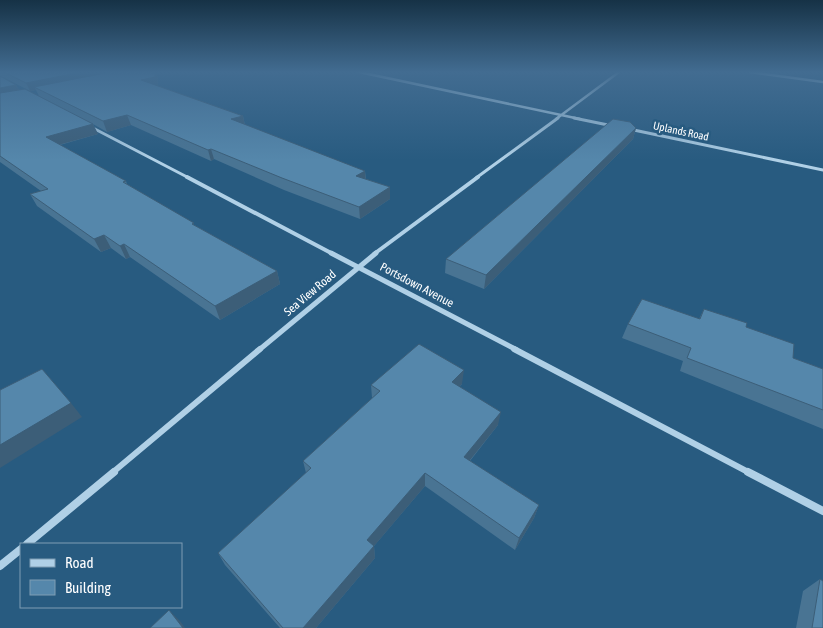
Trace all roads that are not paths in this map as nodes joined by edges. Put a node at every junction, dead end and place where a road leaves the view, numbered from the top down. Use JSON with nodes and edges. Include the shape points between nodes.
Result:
{"nodes":[{"id":1,"x":497,"y":101,"type":"edge"},
{"id":2,"x":580,"y":101,"type":"edge"},
{"id":3,"x":562,"y":115,"type":"junction"},
{"id":4,"x":89,"y":126,"type":"edge"},
{"id":5,"x":823,"y":170,"type":"edge"},
{"id":6,"x":360,"y":266,"type":"junction"},
{"id":7,"x":823,"y":511,"type":"edge"},
{"id":8,"x":28,"y":543,"type":"edge"},
{"id":9,"x":20,"y":550,"type":"edge"},
{"id":10,"x":0,"y":566,"type":"edge"}],
"edges":[{"from":1,"to":3,"type":"street","name":"Uplands Road"},
{"from":2,"to":3,"type":"street","name":"Sea View Road"},
{"from":3,"to":5,"type":"street","name":"Uplands Road"},
{"from":3,"to":6,"type":"street","name":"Sea View Road"},
{"from":4,"to":6,"type":"street","name":"Portsdown Avenue"},
{"from":6,"to":7,"type":"street","name":"Portsdown Avenue"},
{"from":6,"to":8,"type":"street","name":"Sea View Road"},
{"from":9,"to":10,"type":"street"}]}
